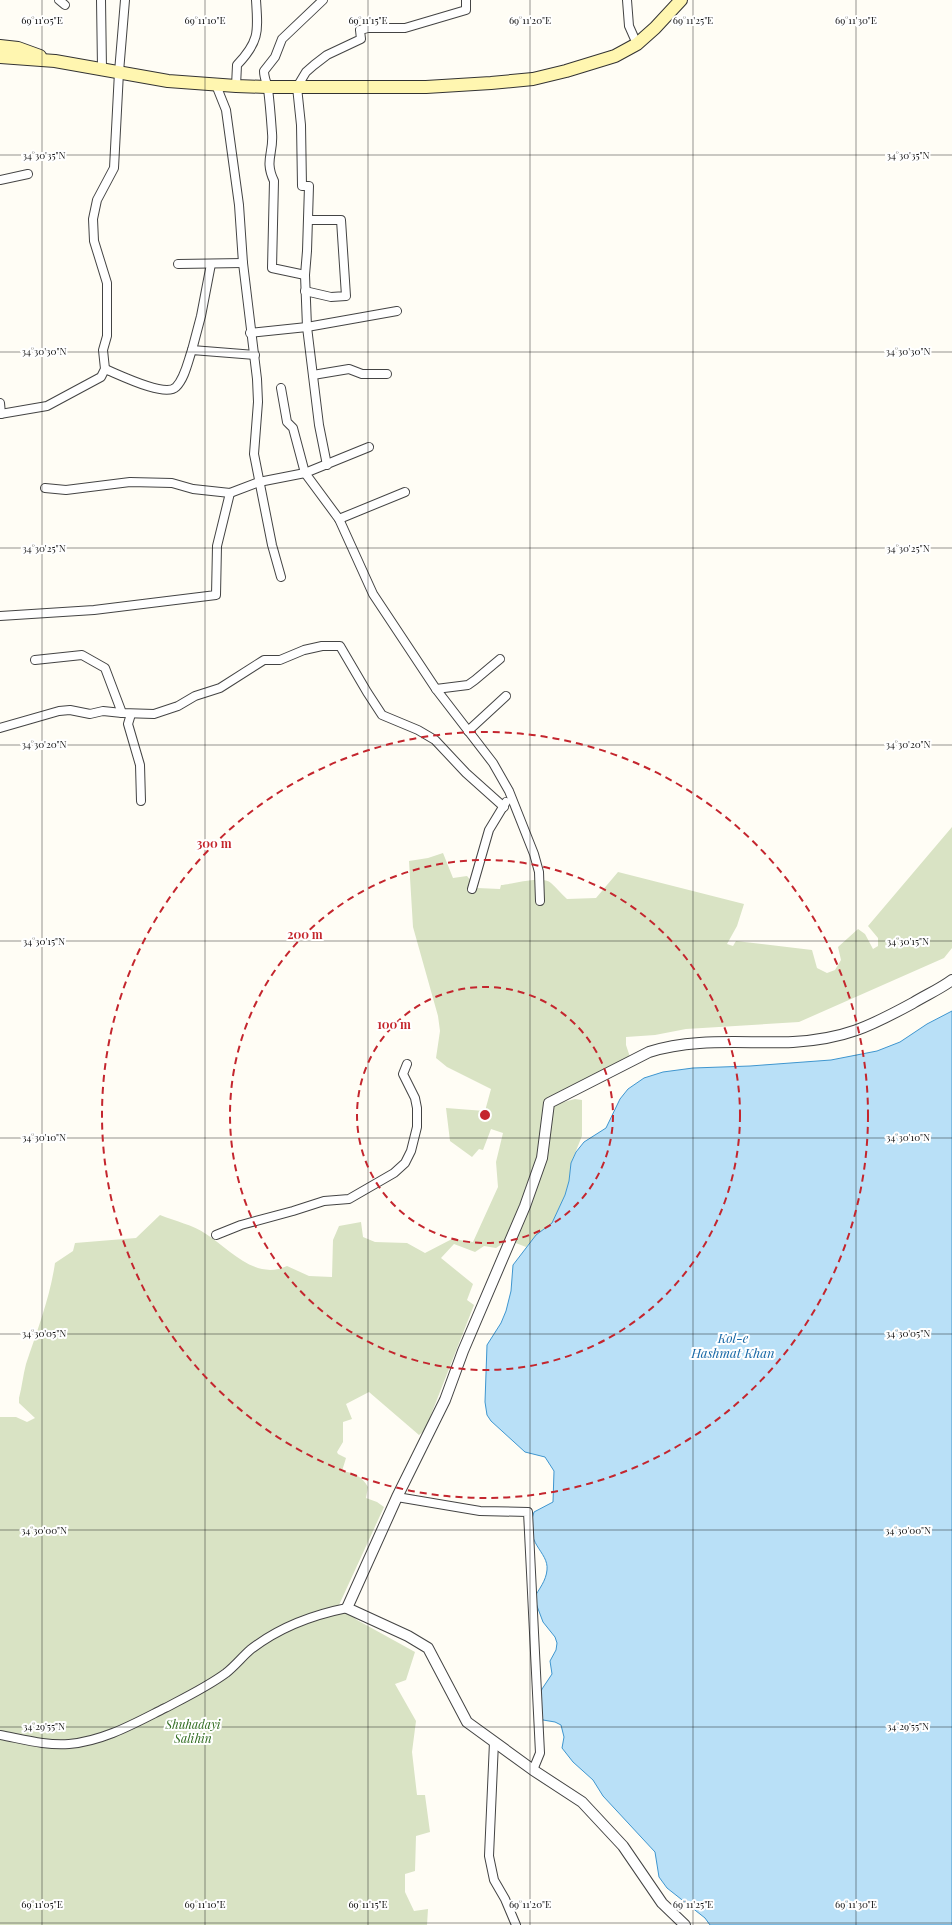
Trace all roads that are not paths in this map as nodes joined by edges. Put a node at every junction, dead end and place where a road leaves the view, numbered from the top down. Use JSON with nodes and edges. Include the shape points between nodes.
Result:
{"nodes":[{"id":1,"x":101,"y":0,"type":"edge"},
{"id":2,"x":125,"y":0,"type":"edge"},
{"id":3,"x":256,"y":0,"type":"edge"},
{"id":4,"x":323,"y":0,"type":"edge"},
{"id":5,"x":466,"y":0,"type":"edge"},
{"id":6,"x":627,"y":0,"type":"edge"},
{"id":7,"x":681,"y":0,"type":"edge"},
{"id":8,"x":637,"y":44,"type":"junction"},
{"id":9,"x":0,"y":46,"type":"edge"},
{"id":10,"x":0,"y":57,"type":"edge"},
{"id":11,"x":55,"y":61,"type":"junction"},
{"id":12,"x":102,"y":68,"type":"junction"},
{"id":13,"x":119,"y":72,"type":"junction"},
{"id":14,"x":216,"y":85,"type":"junction"},
{"id":15,"x":236,"y":86,"type":"junction"},
{"id":16,"x":267,"y":87,"type":"junction"},
{"id":17,"x":297,"y":87,"type":"junction"},
{"id":18,"x":28,"y":174,"type":"dead end"},
{"id":19,"x":0,"y":180,"type":"edge"},
{"id":20,"x":308,"y":220,"type":"junction"},
{"id":21,"x":243,"y":263,"type":"junction"},
{"id":22,"x":178,"y":264,"type":"dead end"},
{"id":23,"x":210,"y":264,"type":"junction"},
{"id":24,"x":305,"y":275,"type":"junction"},
{"id":25,"x":305,"y":291,"type":"junction"},
{"id":26,"x":397,"y":311,"type":"dead end"},
{"id":27,"x":307,"y":327,"type":"junction"},
{"id":28,"x":250,"y":333,"type":"junction"},
{"id":29,"x":192,"y":350,"type":"junction"},
{"id":30,"x":255,"y":355,"type":"junction"},
{"id":31,"x":105,"y":369,"type":"junction"},
{"id":32,"x":387,"y":374,"type":"dead end"},
{"id":33,"x":313,"y":375,"type":"junction"},
{"id":34,"x":281,"y":388,"type":"dead end"},
{"id":35,"x":0,"y":403,"type":"edge"},
{"id":36,"x":1,"y":414,"type":"edge"},
{"id":37,"x":369,"y":447,"type":"dead end"},
{"id":38,"x":327,"y":465,"type":"junction"},
{"id":39,"x":305,"y":473,"type":"junction"},
{"id":40,"x":259,"y":482,"type":"junction"},
{"id":41,"x":45,"y":488,"type":"dead end"},
{"id":42,"x":405,"y":492,"type":"dead end"},
{"id":43,"x":230,"y":493,"type":"junction"},
{"id":44,"x":339,"y":519,"type":"junction"},
{"id":45,"x":282,"y":577,"type":"dead end"},
{"id":46,"x":0,"y":616,"type":"edge"},
{"id":47,"x":500,"y":659,"type":"dead end"},
{"id":48,"x":35,"y":660,"type":"dead end"},
{"id":49,"x":436,"y":689,"type":"junction"},
{"id":50,"x":506,"y":696,"type":"dead end"},
{"id":51,"x":122,"y":713,"type":"junction"},
{"id":52,"x":131,"y":714,"type":"junction"},
{"id":53,"x":0,"y":728,"type":"edge"},
{"id":54,"x":468,"y":731,"type":"junction"},
{"id":55,"x":510,"y":794,"type":"junction"},
{"id":56,"x":141,"y":801,"type":"dead end"},
{"id":57,"x":504,"y":807,"type":"junction"},
{"id":58,"x":472,"y":889,"type":"dead end"},
{"id":59,"x":540,"y":901,"type":"dead end"},
{"id":60,"x":952,"y":980,"type":"edge"},
{"id":61,"x":407,"y":1064,"type":"dead end"},
{"id":62,"x":216,"y":1235,"type":"dead end"},
{"id":63,"x":397,"y":1497,"type":"junction"},
{"id":64,"x":347,"y":1608,"type":"junction"},
{"id":65,"x":0,"y":1735,"type":"edge"},
{"id":66,"x":494,"y":1742,"type":"junction"},
{"id":67,"x":533,"y":1770,"type":"junction"},
{"id":68,"x":516,"y":1925,"type":"edge"},
{"id":69,"x":685,"y":1925,"type":"edge"}],
"edges":[{"from":1,"to":12,"type":"street"},
{"from":2,"to":13,"type":"street"},
{"from":3,"to":15,"type":"street","via":[[256,41],[237,65]]},
{"from":4,"to":16,"type":"street","via":[[282,39],[275,57],[264,72]]},
{"from":5,"to":17,"type":"street","via":[[466,10],[405,28],[360,30],[361,39],[314,64]]},
{"from":6,"to":8,"type":"street","via":[[629,26]]},
{"from":7,"to":8,"type":"main road"},
{"from":8,"to":17,"type":"main road","via":[[614,56],[533,78],[426,87]]},
{"from":9,"to":11,"type":"main road","via":[[18,48]]},
{"from":10,"to":11,"type":"main road"},
{"from":11,"to":12,"type":"main road"},
{"from":12,"to":13,"type":"main road"},
{"from":13,"to":14,"type":"main road","via":[[168,81]]},
{"from":13,"to":31,"type":"street","via":[[114,168],[97,200],[93,219],[94,241],[107,283],[107,336],[103,350]]},
{"from":14,"to":15,"type":"main road"},
{"from":14,"to":21,"type":"street","via":[[226,110],[239,205]]},
{"from":15,"to":16,"type":"main road"},
{"from":16,"to":17,"type":"main road"},
{"from":16,"to":24,"type":"street","via":[[273,135],[268,160],[269,171],[274,181],[272,268]]},
{"from":17,"to":20,"type":"street","via":[[301,125],[302,186],[308,186]]},
{"from":18,"to":19,"type":"street"},
{"from":20,"to":24,"type":"street"},
{"from":20,"to":25,"type":"street","via":[[341,220],[346,296],[331,297]]},
{"from":21,"to":23,"type":"street"},
{"from":21,"to":28,"type":"street"},
{"from":22,"to":23,"type":"street"},
{"from":23,"to":29,"type":"street"},
{"from":24,"to":25,"type":"street"},
{"from":25,"to":27,"type":"street"},
{"from":26,"to":27,"type":"street"},
{"from":27,"to":28,"type":"street"},
{"from":27,"to":33,"type":"street"},
{"from":28,"to":30,"type":"street"},
{"from":29,"to":30,"type":"street"},
{"from":29,"to":31,"type":"street","via":[[181,380],[175,388],[168,390],[142,385]]},
{"from":30,"to":40,"type":"street","via":[[258,402],[254,454]]},
{"from":31,"to":36,"type":"street","via":[[101,377],[47,406]]},
{"from":32,"to":33,"type":"street","via":[[362,374],[349,369]]},
{"from":33,"to":38,"type":"street"},
{"from":34,"to":39,"type":"street","via":[[287,422],[293,428]]},
{"from":35,"to":36,"type":"street"},
{"from":37,"to":38,"type":"street","via":[[345,455]]},
{"from":38,"to":39,"type":"street"},
{"from":39,"to":40,"type":"street"},
{"from":39,"to":44,"type":"street"},
{"from":40,"to":43,"type":"street"},
{"from":40,"to":45,"type":"street","via":[[272,545]]},
{"from":41,"to":43,"type":"street","via":[[66,490],[130,482],[172,483],[193,489]]},
{"from":42,"to":44,"type":"street"},
{"from":43,"to":46,"type":"street","via":[[217,546],[216,595],[94,610]]},
{"from":44,"to":49,"type":"street","via":[[373,594]]},
{"from":47,"to":49,"type":"street","via":[[468,685]]},
{"from":48,"to":51,"type":"street","via":[[82,655],[95,661],[105,668]]},
{"from":49,"to":54,"type":"street"},
{"from":50,"to":54,"type":"street"},
{"from":51,"to":52,"type":"street"},
{"from":51,"to":53,"type":"street","via":[[58,711]]},
{"from":52,"to":56,"type":"street","via":[[128,724],[140,765]]},
{"from":52,"to":57,"type":"street","via":[[154,714],[178,706],[195,696],[220,688],[264,660],[280,660],[322,646],[340,646],[382,715],[435,740],[466,773]]},
{"from":54,"to":55,"type":"street","via":[[493,763]]},
{"from":55,"to":57,"type":"street"},
{"from":55,"to":59,"type":"street","via":[[534,854],[539,872]]},
{"from":57,"to":58,"type":"street","via":[[488,830]]},
{"from":60,"to":63,"type":"street","via":[[875,1023],[851,1033],[793,1042],[722,1042],[658,1049],[549,1103],[542,1158],[525,1206],[463,1351],[445,1400]]},
{"from":61,"to":62,"type":"street","via":[[403,1074],[415,1098],[417,1127],[405,1163],[394,1173],[349,1199],[324,1201],[241,1225]]},
{"from":63,"to":64,"type":"street"},
{"from":63,"to":67,"type":"street","via":[[480,1510],[528,1512],[540,1753]]},
{"from":64,"to":65,"type":"street","via":[[324,1613],[277,1631],[226,1673],[202,1689],[124,1729],[92,1740],[68,1744]]},
{"from":64,"to":66,"type":"street","via":[[428,1648],[467,1722]]},
{"from":66,"to":67,"type":"street"},
{"from":66,"to":68,"type":"street","via":[[489,1856],[494,1880]]},
{"from":67,"to":69,"type":"street","via":[[582,1802],[623,1846],[662,1903]]}]}
